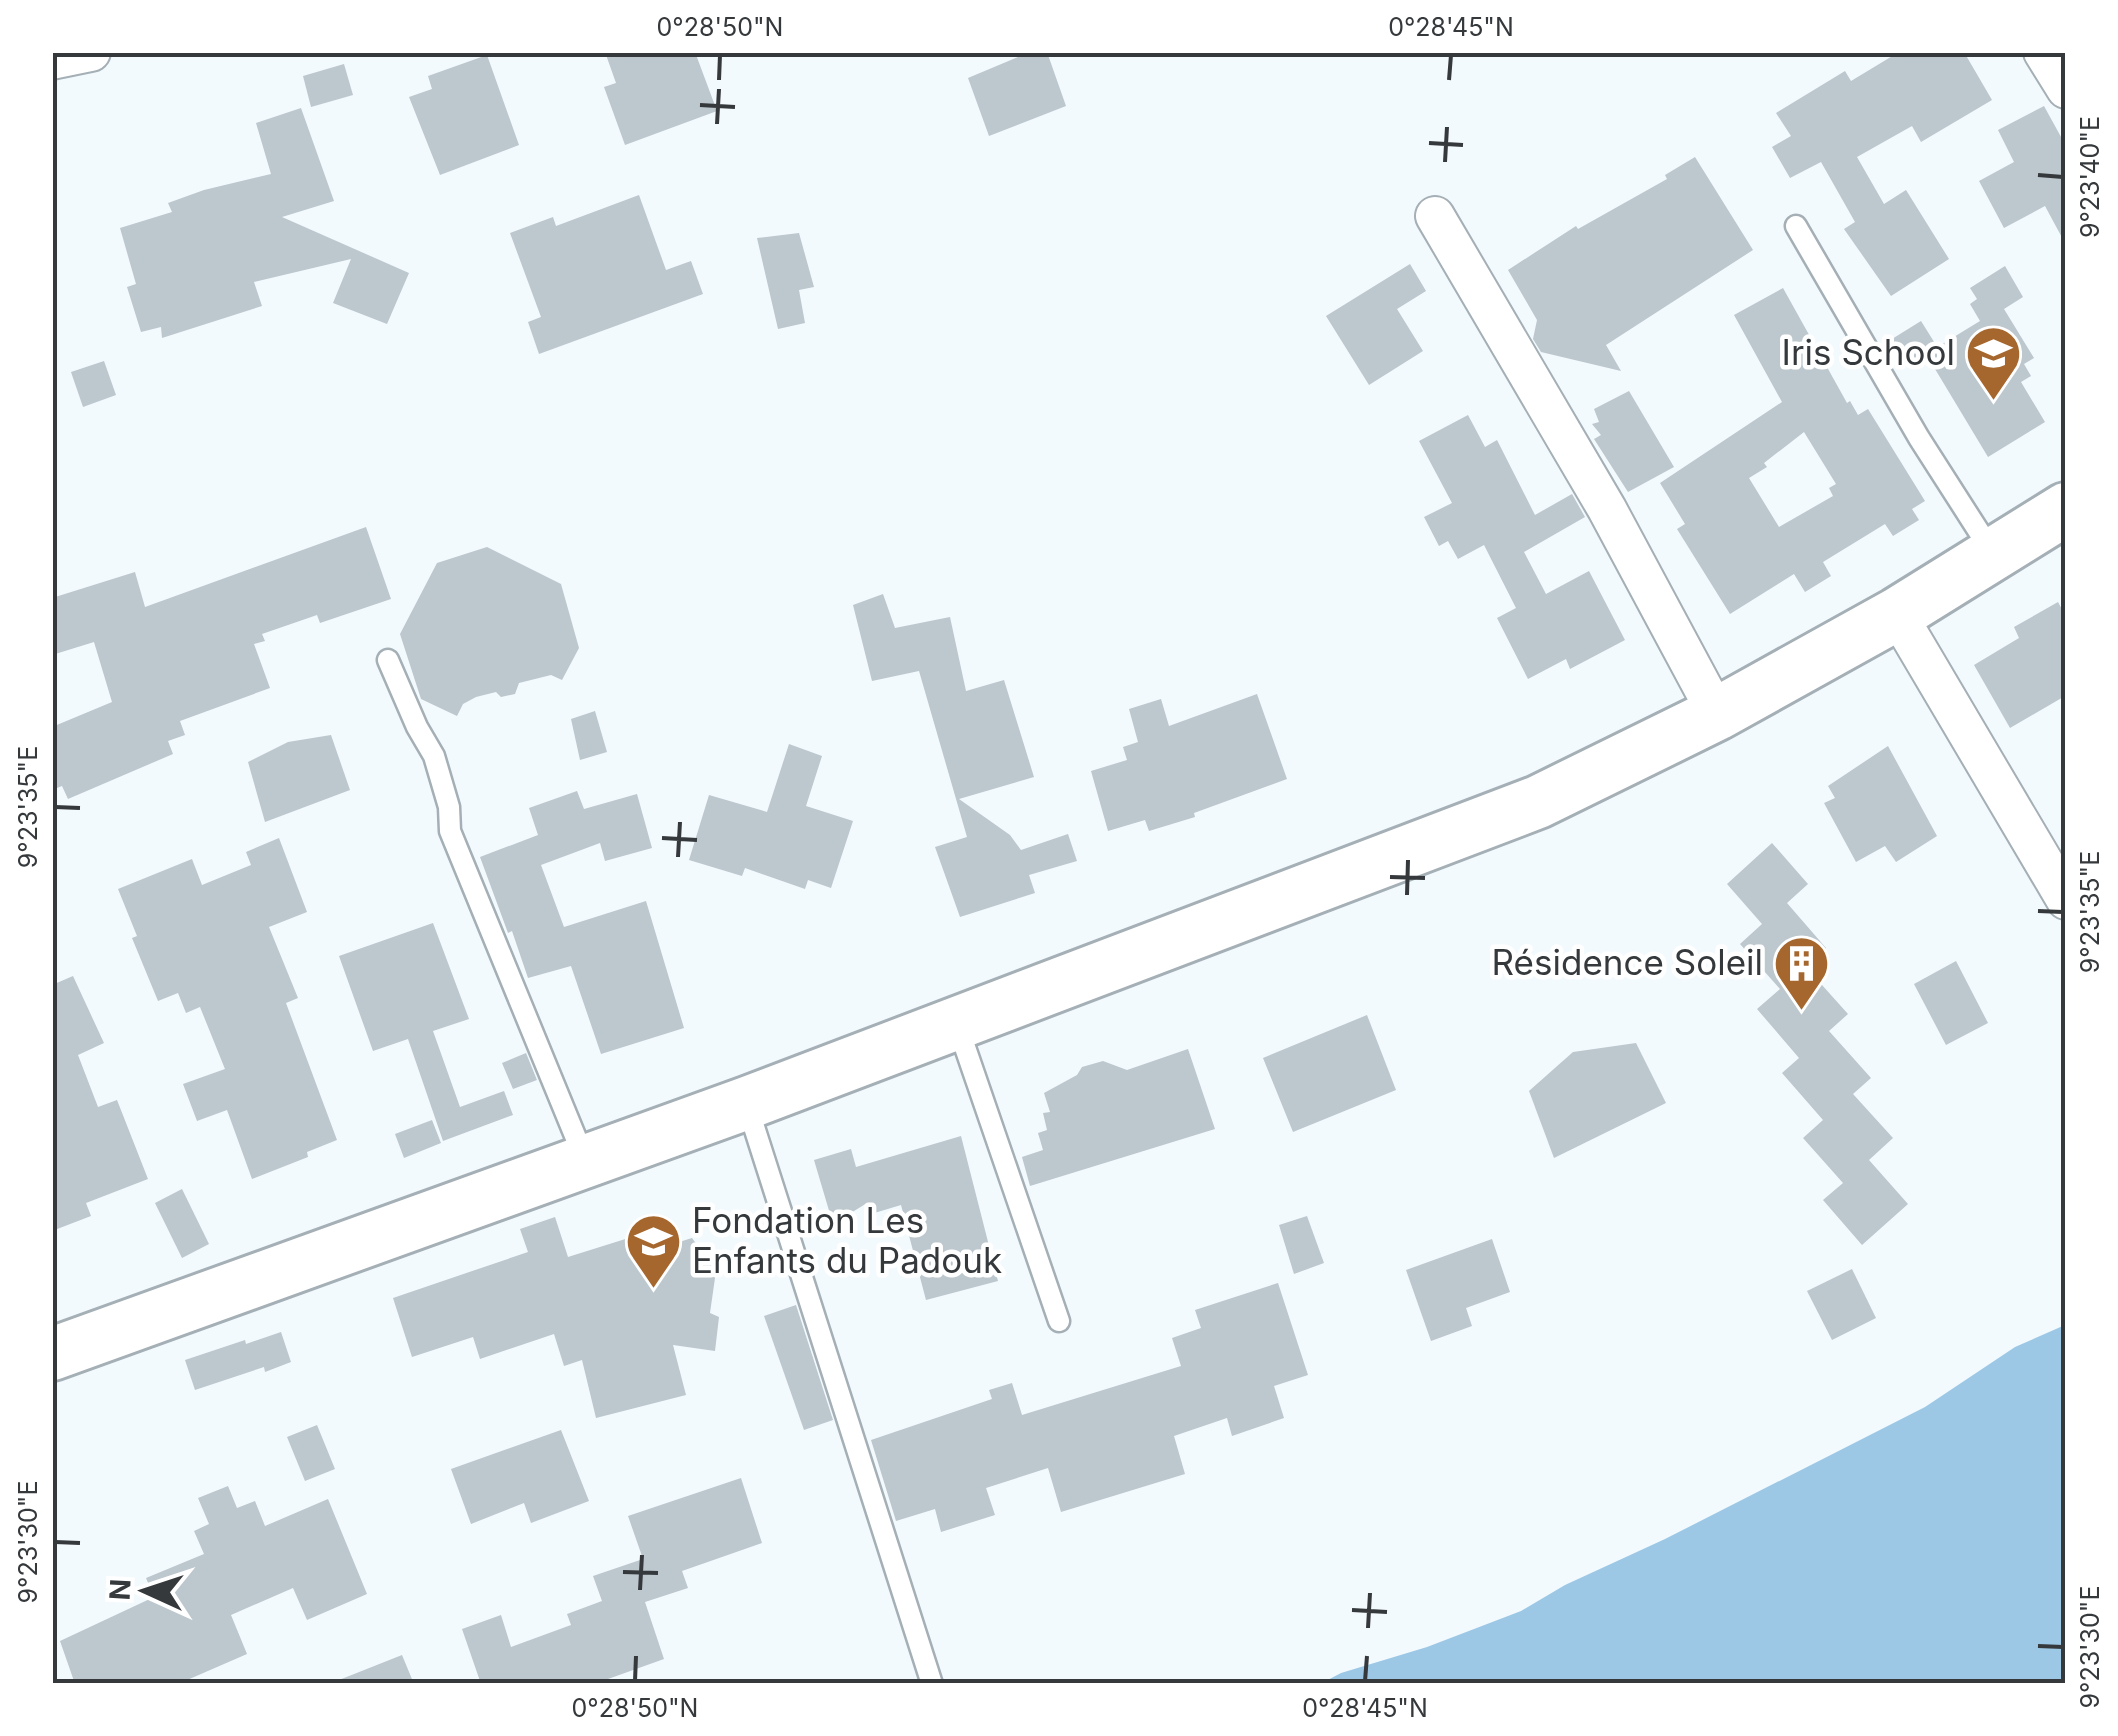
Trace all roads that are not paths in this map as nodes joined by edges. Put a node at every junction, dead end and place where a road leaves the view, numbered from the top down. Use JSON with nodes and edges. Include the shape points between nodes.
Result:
{"nodes":[{"id":1,"x":91,"y":52,"type":"edge"},
{"id":2,"x":2043,"y":52,"type":"edge"},
{"id":3,"x":52,"y":60,"type":"edge"},
{"id":4,"x":2066,"y":89,"type":"edge"},
{"id":5,"x":1435,"y":216,"type":"dead end"},
{"id":6,"x":1796,"y":226,"type":"dead end"},
{"id":7,"x":2066,"y":509,"type":"edge"},
{"id":8,"x":1993,"y":554,"type":"junction"},
{"id":9,"x":1896,"y":614,"type":"junction"},
{"id":10,"x":388,"y":660,"type":"dead end"},
{"id":11,"x":1717,"y":714,"type":"junction"},
{"id":12,"x":2066,"y":900,"type":"edge"},
{"id":13,"x":956,"y":1022,"type":"junction"},
{"id":14,"x":747,"y":1103,"type":"junction"},
{"id":15,"x":586,"y":1160,"type":"junction"},
{"id":16,"x":1059,"y":1321,"type":"dead end"},
{"id":17,"x":52,"y":1354,"type":"edge"},
{"id":18,"x":932,"y":1684,"type":"edge"}],
"edges":[{"from":1,"to":3,"type":"street"},
{"from":2,"to":4,"type":"street"},
{"from":5,"to":11,"type":"street"},
{"from":6,"to":8,"type":"lane"},
{"from":7,"to":8,"type":"main road"},
{"from":8,"to":9,"type":"main road"},
{"from":9,"to":11,"type":"main road"},
{"from":9,"to":12,"type":"street"},
{"from":10,"to":15,"type":"lane","via":[[434,756],[450,831]]},
{"from":11,"to":13,"type":"main road","via":[[1538,802]]},
{"from":13,"to":14,"type":"main road"},
{"from":13,"to":16,"type":"lane"},
{"from":14,"to":15,"type":"main road"},
{"from":14,"to":18,"type":"lane"},
{"from":15,"to":17,"type":"main road"}]}
